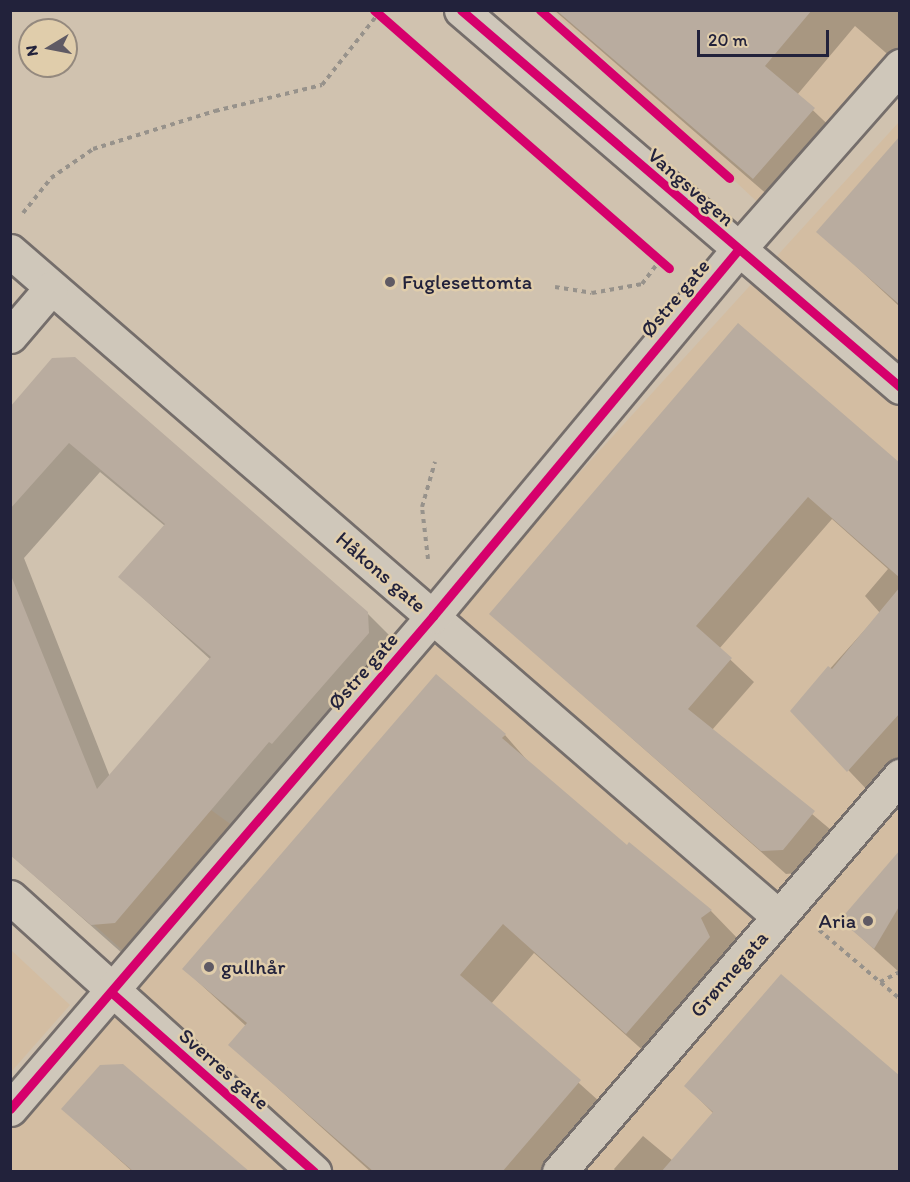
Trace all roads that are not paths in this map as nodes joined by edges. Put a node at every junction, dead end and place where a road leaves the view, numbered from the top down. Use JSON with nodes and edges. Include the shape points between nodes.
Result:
{"nodes":[{"id":1,"x":461,"y":10,"type":"edge"},
{"id":2,"x":900,"y":66,"type":"edge"},
{"id":3,"x":737,"y":250,"type":"junction"},
{"id":4,"x":10,"y":251,"type":"edge"},
{"id":5,"x":51,"y":288,"type":"junction"},
{"id":6,"x":10,"y":336,"type":"edge"},
{"id":7,"x":900,"y":387,"type":"edge"},
{"id":8,"x":433,"y":616,"type":"junction"},
{"id":9,"x":900,"y":776,"type":"edge"},
{"id":10,"x":10,"y":897,"type":"edge"},
{"id":11,"x":778,"y":916,"type":"junction"},
{"id":12,"x":112,"y":993,"type":"junction"},
{"id":13,"x":10,"y":1109,"type":"edge"},
{"id":14,"x":314,"y":1172,"type":"edge"},
{"id":15,"x":559,"y":1172,"type":"edge"}],
"edges":[{"from":1,"to":3,"type":"main road","name":"Vangsvegen"},
{"from":2,"to":3,"type":"main road","name":"Østre gate"},
{"from":3,"to":7,"type":"main road","name":"Vangsvegen"},
{"from":3,"to":8,"type":"main road","name":"Østre gate"},
{"from":4,"to":5,"type":"main road","name":"Håkons gate"},
{"from":5,"to":6,"type":"main road"},
{"from":5,"to":8,"type":"main road","name":"Håkons gate"},
{"from":8,"to":11,"type":"main road","name":"Håkons gate"},
{"from":8,"to":12,"type":"main road","name":"Østre gate"},
{"from":9,"to":11,"type":"main road","name":"Grønnegata"},
{"from":10,"to":12,"type":"main road","name":"Sverres gate"},
{"from":11,"to":15,"type":"main road","name":"Grønnegata"},
{"from":12,"to":13,"type":"main road","name":"Østre gate"},
{"from":12,"to":14,"type":"main road","name":"Sverres gate"}]}
